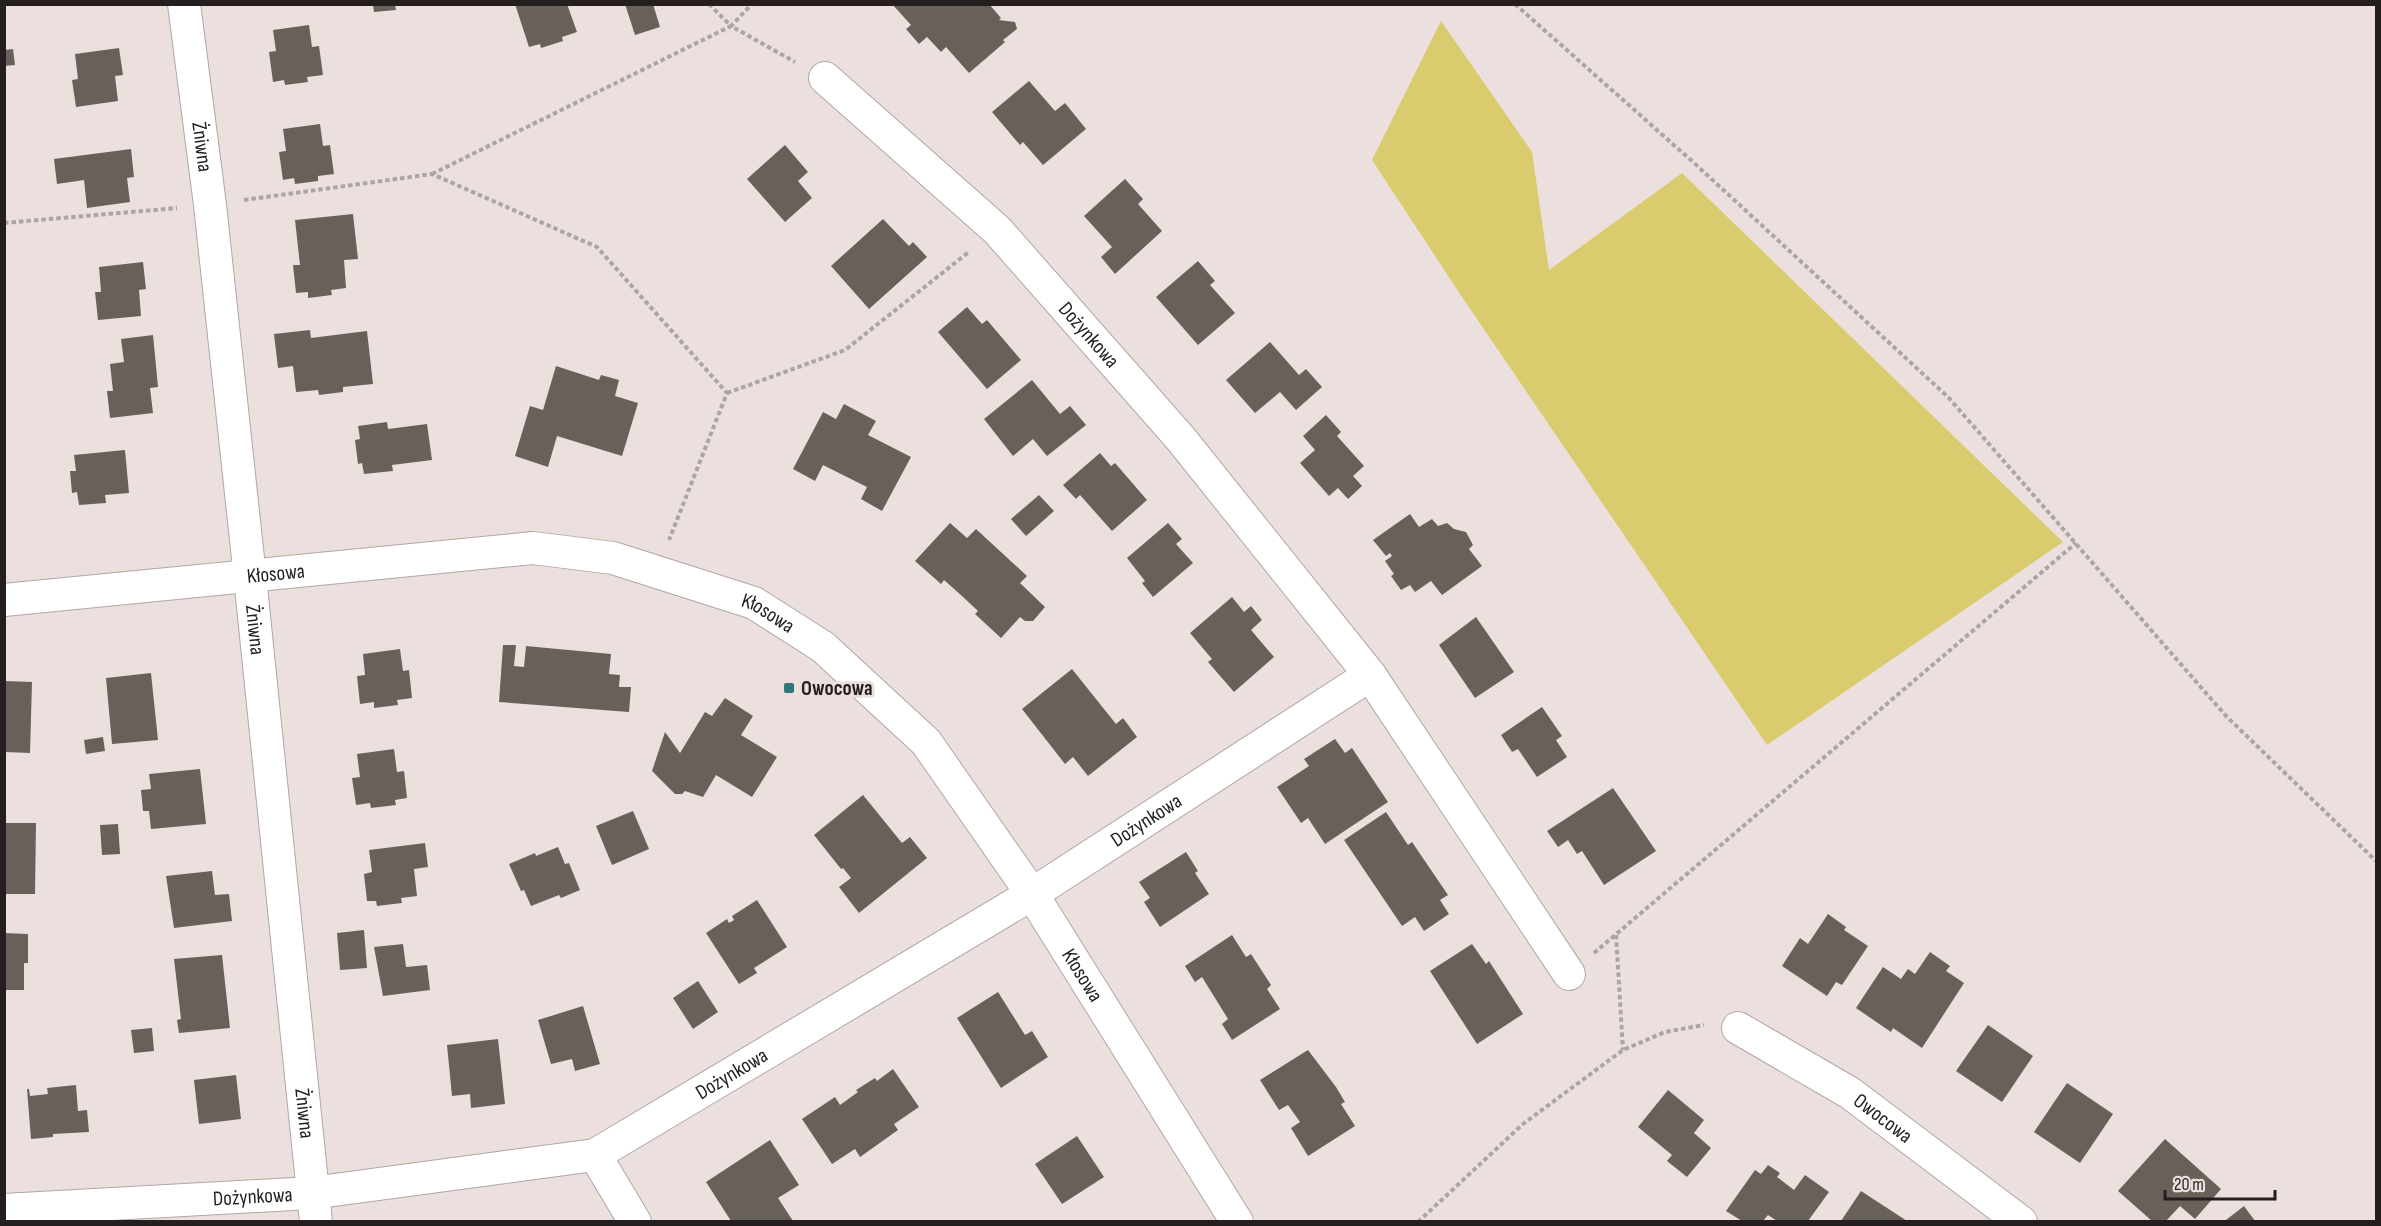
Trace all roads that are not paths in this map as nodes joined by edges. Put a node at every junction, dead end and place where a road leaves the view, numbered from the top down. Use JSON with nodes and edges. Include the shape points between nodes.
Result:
{"nodes":[{"id":1,"x":184,"y":4,"type":"edge"},
{"id":2,"x":825,"y":78,"type":"road end"},
{"id":3,"x":250,"y":576,"type":"junction"},
{"id":4,"x":4,"y":600,"type":"edge"},
{"id":5,"x":1370,"y":675,"type":"junction"},
{"id":6,"x":1032,"y":894,"type":"junction"},
{"id":7,"x":1569,"y":974,"type":"road end"},
{"id":8,"x":1738,"y":1028,"type":"road end"},
{"id":9,"x":595,"y":1155,"type":"junction"},
{"id":10,"x":314,"y":1207,"type":"edge"},
{"id":11,"x":4,"y":1210,"type":"edge"},
{"id":12,"x":635,"y":1221,"type":"edge"},
{"id":13,"x":1237,"y":1221,"type":"edge"},
{"id":14,"x":2021,"y":1221,"type":"edge"}],
"edges":[{"from":1,"to":3,"type":"street","name":"Żniwna"},
{"from":2,"to":5,"type":"street","name":"Dożynkowa","via":[[997,230],[1181,439]]},
{"from":3,"to":4,"type":"street","name":"Kłosowa"},
{"from":3,"to":6,"type":"street","name":"Kłosowa","via":[[533,548],[613,558],[754,603],[823,646],[926,742]]},
{"from":3,"to":10,"type":"street","name":"Żniwna"},
{"from":5,"to":6,"type":"street","name":"Dożynkowa"},
{"from":5,"to":7,"type":"street","name":"Dożynkowa"},
{"from":6,"to":9,"type":"street","name":"Dożynkowa"},
{"from":6,"to":13,"type":"street","name":"Kłosowa"},
{"from":8,"to":14,"type":"street","name":"Owocowa","via":[[1850,1093]]},
{"from":9,"to":10,"type":"street","name":"Dożynkowa"},
{"from":9,"to":12,"type":"street"},
{"from":10,"to":11,"type":"street","name":"Dożynkowa"}]}
